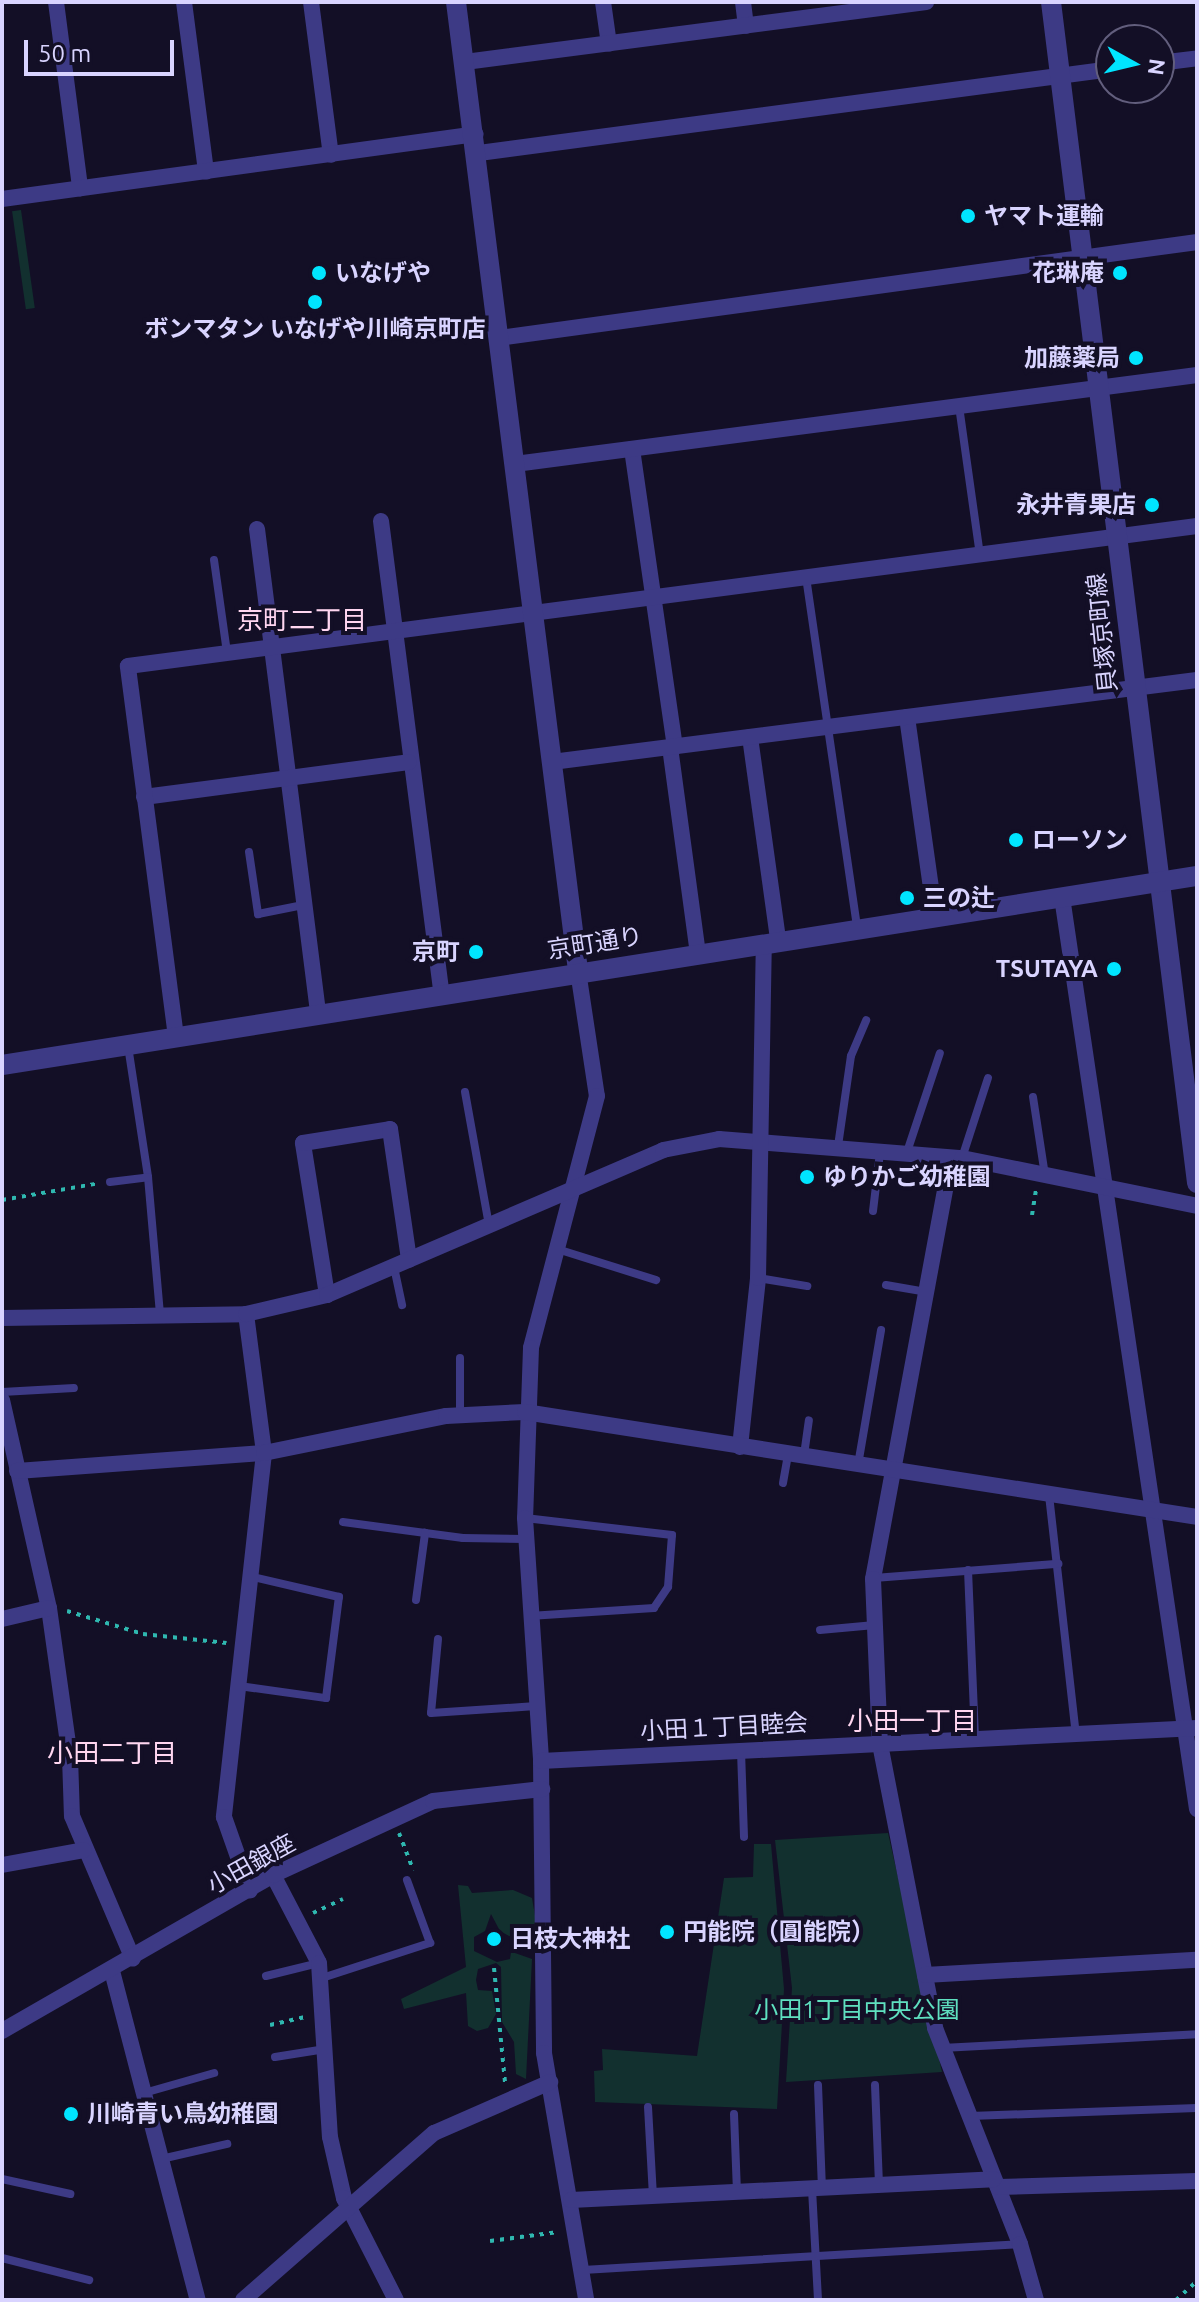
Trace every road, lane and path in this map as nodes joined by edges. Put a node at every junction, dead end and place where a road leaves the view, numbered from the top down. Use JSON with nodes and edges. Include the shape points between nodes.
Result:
{"nodes":[{"id":1,"x":56,"y":2,"type":"edge"},
{"id":2,"x":184,"y":2,"type":"edge"},
{"id":3,"x":311,"y":2,"type":"edge"},
{"id":4,"x":456,"y":2,"type":"edge"},
{"id":5,"x":603,"y":2,"type":"edge"},
{"id":6,"x":743,"y":2,"type":"edge"},
{"id":7,"x":926,"y":2,"type":"edge"},
{"id":8,"x":1051,"y":2,"type":"edge"},
{"id":9,"x":882,"y":5,"type":"edge"},
{"id":10,"x":746,"y":26,"type":"junction"},
{"id":11,"x":609,"y":44,"type":"junction"},
{"id":12,"x":1197,"y":58,"type":"edge"},
{"id":13,"x":1175,"y":61,"type":"edge"},
{"id":14,"x":465,"y":62,"type":"junction"},
{"id":15,"x":1095,"y":71,"type":"edge"},
{"id":16,"x":1061,"y":76,"type":"junction"},
{"id":17,"x":478,"y":144,"type":"junction"},
{"id":18,"x":331,"y":155,"type":"junction"},
{"id":19,"x":206,"y":172,"type":"junction"},
{"id":20,"x":80,"y":188,"type":"junction"},
{"id":21,"x":2,"y":199,"type":"edge"},
{"id":22,"x":1197,"y":242,"type":"edge"},
{"id":23,"x":1083,"y":258,"type":"junction"},
{"id":24,"x":499,"y":338,"type":"junction"},
{"id":25,"x":1197,"y":375,"type":"edge"},
{"id":26,"x":1100,"y":387,"type":"junction"},
{"id":27,"x":959,"y":406,"type":"junction"},
{"id":28,"x":632,"y":449,"type":"junction"},
{"id":29,"x":515,"y":464,"type":"junction"},
{"id":30,"x":381,"y":521,"type":"dead end"},
{"id":31,"x":1197,"y":526,"type":"edge"},
{"id":32,"x":257,"y":529,"type":"dead end"},
{"id":33,"x":1117,"y":537,"type":"junction"},
{"id":34,"x":980,"y":555,"type":"junction"},
{"id":35,"x":214,"y":560,"type":"dead end"},
{"id":36,"x":806,"y":577,"type":"junction"},
{"id":37,"x":653,"y":597,"type":"junction"},
{"id":38,"x":533,"y":612,"type":"junction"},
{"id":39,"x":395,"y":632,"type":"junction"},
{"id":40,"x":271,"y":647,"type":"junction"},
{"id":41,"x":227,"y":652,"type":"junction"},
{"id":42,"x":1197,"y":680,"type":"edge"},
{"id":43,"x":1134,"y":689,"type":"junction"},
{"id":44,"x":907,"y":717,"type":"junction"},
{"id":45,"x":826,"y":728,"type":"junction"},
{"id":46,"x":750,"y":737,"type":"junction"},
{"id":47,"x":672,"y":747,"type":"junction"},
{"id":48,"x":409,"y":762,"type":"junction"},
{"id":49,"x":552,"y":762,"type":"junction"},
{"id":50,"x":288,"y":781,"type":"junction"},
{"id":51,"x":144,"y":797,"type":"junction"},
{"id":52,"x":249,"y":852,"type":"dead end"},
{"id":53,"x":1197,"y":876,"type":"edge"},
{"id":54,"x":1156,"y":882,"type":"junction"},
{"id":55,"x":1062,"y":897,"type":"junction"},
{"id":56,"x":303,"y":905,"type":"junction"},
{"id":57,"x":935,"y":916,"type":"junction"},
{"id":58,"x":857,"y":928,"type":"junction"},
{"id":59,"x":771,"y":941,"type":"junction"},
{"id":60,"x":698,"y":953,"type":"junction"},
{"id":61,"x":578,"y":971,"type":"junction"},
{"id":62,"x":442,"y":994,"type":"junction"},
{"id":63,"x":318,"y":1014,"type":"junction"},
{"id":64,"x":866,"y":1020,"type":"dead end"},
{"id":65,"x":176,"y":1037,"type":"junction"},
{"id":66,"x":128,"y":1046,"type":"junction"},
{"id":67,"x":940,"y":1053,"type":"dead end"},
{"id":68,"x":2,"y":1065,"type":"edge"},
{"id":69,"x":988,"y":1078,"type":"dead end"},
{"id":70,"x":465,"y":1092,"type":"dead end"},
{"id":71,"x":1033,"y":1097,"type":"dead end"},
{"id":72,"x":761,"y":1139,"type":"junction"},
{"id":73,"x":838,"y":1146,"type":"junction"},
{"id":74,"x":880,"y":1150,"type":"junction"},
{"id":75,"x":907,"y":1152,"type":"junction"},
{"id":76,"x":957,"y":1158,"type":"junction"},
{"id":77,"x":1042,"y":1174,"type":"junction"},
{"id":78,"x":148,"y":1177,"type":"junction"},
{"id":79,"x":110,"y":1182,"type":"joint"},
{"id":80,"x":1197,"y":1183,"type":"edge"},
{"id":81,"x":1104,"y":1188,"type":"junction"},
{"id":82,"x":571,"y":1191,"type":"junction"},
{"id":83,"x":2,"y":1200,"type":"edge"},
{"id":84,"x":1197,"y":1206,"type":"edge"},
{"id":85,"x":873,"y":1211,"type":"dead end"},
{"id":86,"x":1032,"y":1215,"type":"dead end"},
{"id":87,"x":489,"y":1226,"type":"junction"},
{"id":88,"x":556,"y":1249,"type":"junction"},
{"id":89,"x":401,"y":1263,"type":"junction"},
{"id":90,"x":758,"y":1278,"type":"junction"},
{"id":91,"x":656,"y":1280,"type":"dead end"},
{"id":92,"x":886,"y":1285,"type":"dead end"},
{"id":93,"x":807,"y":1286,"type":"dead end"},
{"id":94,"x":927,"y":1292,"type":"junction"},
{"id":95,"x":327,"y":1295,"type":"junction"},
{"id":96,"x":402,"y":1305,"type":"dead end"},
{"id":97,"x":160,"y":1313,"type":"junction"},
{"id":98,"x":246,"y":1314,"type":"junction"},
{"id":99,"x":2,"y":1318,"type":"edge"},
{"id":100,"x":881,"y":1330,"type":"dead end"},
{"id":101,"x":460,"y":1358,"type":"dead end"},
{"id":102,"x":74,"y":1388,"type":"dead end"},
{"id":103,"x":2,"y":1392,"type":"edge"},
{"id":104,"x":2,"y":1400,"type":"edge"},
{"id":105,"x":525,"y":1412,"type":"junction"},
{"id":106,"x":460,"y":1414,"type":"junction"},
{"id":107,"x":809,"y":1420,"type":"dead end"},
{"id":108,"x":740,"y":1447,"type":"junction"},
{"id":109,"x":264,"y":1453,"type":"junction"},
{"id":110,"x":796,"y":1455,"type":"junction"},
{"id":111,"x":858,"y":1465,"type":"junction"},
{"id":112,"x":17,"y":1471,"type":"junction"},
{"id":113,"x":895,"y":1471,"type":"junction"},
{"id":114,"x":783,"y":1483,"type":"dead end"},
{"id":115,"x":1049,"y":1495,"type":"junction"},
{"id":116,"x":1153,"y":1511,"type":"junction"},
{"id":117,"x":1197,"y":1517,"type":"edge"},
{"id":118,"x":525,"y":1518,"type":"junction"},
{"id":119,"x":343,"y":1522,"type":"dead end"},
{"id":120,"x":425,"y":1533,"type":"junction"},
{"id":121,"x":525,"y":1539,"type":"junction"},
{"id":122,"x":1058,"y":1564,"type":"junction"},
{"id":123,"x":968,"y":1570,"type":"junction"},
{"id":124,"x":253,"y":1577,"type":"junction"},
{"id":125,"x":873,"y":1579,"type":"junction"},
{"id":126,"x":416,"y":1600,"type":"dead end"},
{"id":127,"x":49,"y":1608,"type":"junction"},
{"id":128,"x":528,"y":1616,"type":"junction"},
{"id":129,"x":2,"y":1619,"type":"edge"},
{"id":130,"x":876,"y":1625,"type":"junction"},
{"id":131,"x":820,"y":1630,"type":"dead end"},
{"id":132,"x":438,"y":1639,"type":"dead end"},
{"id":133,"x":245,"y":1645,"type":"junction"},
{"id":134,"x":239,"y":1686,"type":"junction"},
{"id":135,"x":536,"y":1706,"type":"junction"},
{"id":136,"x":1191,"y":1729,"type":"edge"},
{"id":137,"x":1076,"y":1734,"type":"junction"},
{"id":138,"x":975,"y":1739,"type":"junction"},
{"id":139,"x":880,"y":1744,"type":"junction"},
{"id":140,"x":741,"y":1750,"type":"junction"},
{"id":141,"x":541,"y":1761,"type":"junction"},
{"id":142,"x":542,"y":1789,"type":"junction"},
{"id":143,"x":1197,"y":1809,"type":"edge"},
{"id":144,"x":393,"y":1820,"type":"junction"},
{"id":145,"x":744,"y":1837,"type":"dead end"},
{"id":146,"x":84,"y":1850,"type":"junction"},
{"id":147,"x":2,"y":1865,"type":"edge"},
{"id":148,"x":273,"y":1875,"type":"junction"},
{"id":149,"x":407,"y":1880,"type":"joint"},
{"id":150,"x":250,"y":1891,"type":"junction"},
{"id":151,"x":343,"y":1899,"type":"dead end"},
{"id":152,"x":298,"y":1920,"type":"junction"},
{"id":153,"x":133,"y":1959,"type":"junction"},
{"id":154,"x":1197,"y":1960,"type":"edge"},
{"id":155,"x":494,"y":1968,"type":"dead end"},
{"id":156,"x":112,"y":1971,"type":"junction"},
{"id":157,"x":321,"y":1971,"type":"junction"},
{"id":158,"x":925,"y":1975,"type":"junction"},
{"id":159,"x":266,"y":1976,"type":"dead end"},
{"id":160,"x":324,"y":2013,"type":"junction"},
{"id":161,"x":270,"y":2025,"type":"dead end"},
{"id":162,"x":2,"y":2031,"type":"edge"},
{"id":163,"x":1197,"y":2034,"type":"edge"},
{"id":164,"x":942,"y":2048,"type":"junction"},
{"id":165,"x":325,"y":2049,"type":"junction"},
{"id":166,"x":275,"y":2057,"type":"dead end"},
{"id":167,"x":214,"y":2073,"type":"dead end"},
{"id":168,"x":550,"y":2082,"type":"junction"},
{"id":169,"x":818,"y":2085,"type":"dead end"},
{"id":170,"x":875,"y":2085,"type":"dead end"},
{"id":171,"x":144,"y":2093,"type":"junction"},
{"id":172,"x":507,"y":2101,"type":"junction"},
{"id":173,"x":648,"y":2107,"type":"dead end"},
{"id":174,"x":1197,"y":2108,"type":"edge"},
{"id":175,"x":734,"y":2114,"type":"dead end"},
{"id":176,"x":969,"y":2116,"type":"junction"},
{"id":177,"x":227,"y":2144,"type":"dead end"},
{"id":178,"x":161,"y":2159,"type":"junction"},
{"id":179,"x":2,"y":2179,"type":"edge"},
{"id":180,"x":1197,"y":2181,"type":"edge"},
{"id":181,"x":996,"y":2183,"type":"junction"},
{"id":182,"x":879,"y":2184,"type":"junction"},
{"id":183,"x":817,"y":2189,"type":"junction"},
{"id":184,"x":737,"y":2192,"type":"junction"},
{"id":185,"x":70,"y":2194,"type":"dead end"},
{"id":186,"x":653,"y":2196,"type":"junction"},
{"id":187,"x":571,"y":2200,"type":"junction"},
{"id":188,"x":349,"y":2209,"type":"junction"},
{"id":189,"x":576,"y":2230,"type":"junction"},
{"id":190,"x":490,"y":2241,"type":"dead end"},
{"id":191,"x":1020,"y":2244,"type":"junction"},
{"id":192,"x":815,"y":2255,"type":"junction"},
{"id":193,"x":2,"y":2258,"type":"edge"},
{"id":194,"x":583,"y":2270,"type":"junction"},
{"id":195,"x":89,"y":2280,"type":"dead end"},
{"id":196,"x":1197,"y":2281,"type":"edge"},
{"id":197,"x":198,"y":2300,"type":"edge"},
{"id":198,"x":243,"y":2300,"type":"edge"},
{"id":199,"x":396,"y":2300,"type":"edge"},
{"id":200,"x":586,"y":2300,"type":"edge"},
{"id":201,"x":818,"y":2300,"type":"edge"},
{"id":202,"x":1036,"y":2300,"type":"edge"},
{"id":203,"x":1176,"y":2300,"type":"edge"}],
"edges":[{"from":1,"to":20,"type":"street"},
{"from":2,"to":19,"type":"street"},
{"from":3,"to":18,"type":"street"},
{"from":4,"to":14,"type":"street"},
{"from":5,"to":11,"type":"street"},
{"from":6,"to":10,"type":"street"},
{"from":7,"to":9,"type":"street"},
{"from":8,"to":16,"type":"street","name":"貝塚京町線"},
{"from":9,"to":10,"type":"street"},
{"from":10,"to":11,"type":"street"},
{"from":11,"to":14,"type":"street"},
{"from":12,"to":13,"type":"street"},
{"from":14,"to":17,"type":"street"},
{"from":15,"to":16,"type":"street"},
{"from":16,"to":17,"type":"street"},
{"from":16,"to":23,"type":"street","name":"貝塚京町線"},
{"from":17,"to":18,"type":"street"},
{"from":17,"to":24,"type":"street"},
{"from":18,"to":19,"type":"street"},
{"from":19,"to":20,"type":"street"},
{"from":20,"to":21,"type":"street"},
{"from":22,"to":23,"type":"street"},
{"from":23,"to":24,"type":"street"},
{"from":23,"to":26,"type":"street","name":"貝塚京町線"},
{"from":24,"to":29,"type":"street"},
{"from":25,"to":26,"type":"street"},
{"from":26,"to":27,"type":"street"},
{"from":26,"to":33,"type":"street","name":"貝塚京町線"},
{"from":27,"to":28,"type":"street"},
{"from":27,"to":34,"type":"lane"},
{"from":28,"to":29,"type":"street"},
{"from":28,"to":37,"type":"street"},
{"from":29,"to":38,"type":"street"},
{"from":30,"to":39,"type":"street"},
{"from":31,"to":33,"type":"street"},
{"from":32,"to":40,"type":"street"},
{"from":33,"to":34,"type":"street"},
{"from":33,"to":43,"type":"street","name":"貝塚京町線"},
{"from":34,"to":36,"type":"street"},
{"from":35,"to":41,"type":"lane"},
{"from":36,"to":37,"type":"street"},
{"from":36,"to":45,"type":"lane"},
{"from":37,"to":38,"type":"street"},
{"from":37,"to":47,"type":"street"},
{"from":38,"to":39,"type":"street"},
{"from":38,"to":49,"type":"street"},
{"from":39,"to":40,"type":"street"},
{"from":39,"to":48,"type":"street"},
{"from":40,"to":41,"type":"street"},
{"from":40,"to":50,"type":"street"},
{"from":41,"to":51,"type":"street","via":[[128,666]]},
{"from":42,"to":43,"type":"street"},
{"from":43,"to":44,"type":"street"},
{"from":43,"to":54,"type":"street","name":"貝塚京町線"},
{"from":44,"to":45,"type":"street"},
{"from":44,"to":57,"type":"street"},
{"from":45,"to":46,"type":"street"},
{"from":45,"to":58,"type":"lane"},
{"from":46,"to":47,"type":"street"},
{"from":46,"to":59,"type":"street"},
{"from":47,"to":49,"type":"street"},
{"from":47,"to":60,"type":"street"},
{"from":48,"to":50,"type":"street"},
{"from":48,"to":62,"type":"street"},
{"from":49,"to":61,"type":"street"},
{"from":50,"to":51,"type":"street"},
{"from":50,"to":56,"type":"street"},
{"from":51,"to":65,"type":"street"},
{"from":52,"to":56,"type":"lane","via":[[258,914]]},
{"from":53,"to":54,"type":"street","name":"京町通り"},
{"from":54,"to":55,"type":"street","name":"京町通り"},
{"from":54,"to":80,"type":"street","name":"貝塚京町線"},
{"from":55,"to":57,"type":"street","name":"京町通り"},
{"from":55,"to":81,"type":"street"},
{"from":56,"to":63,"type":"street"},
{"from":57,"to":58,"type":"street","name":"京町通り"},
{"from":58,"to":59,"type":"street","name":"京町通り"},
{"from":59,"to":60,"type":"street","name":"京町通り"},
{"from":59,"to":72,"type":"street"},
{"from":60,"to":61,"type":"street","name":"京町通り"},
{"from":61,"to":62,"type":"street","name":"京町通り"},
{"from":61,"to":82,"type":"street","via":[[597,1096]]},
{"from":62,"to":63,"type":"street","name":"京町通り"},
{"from":63,"to":65,"type":"street","name":"京町通り"},
{"from":64,"to":73,"type":"lane","via":[[851,1056]]},
{"from":65,"to":66,"type":"street","name":"京町通り"},
{"from":66,"to":68,"type":"street","name":"京町通り"},
{"from":66,"to":78,"type":"lane"},
{"from":67,"to":75,"type":"lane"},
{"from":69,"to":76,"type":"lane"},
{"from":70,"to":87,"type":"lane"},
{"from":71,"to":77,"type":"lane"},
{"from":72,"to":73,"type":"street"},
{"from":72,"to":82,"type":"street","via":[[680,1144]]},
{"from":72,"to":90,"type":"street"},
{"from":73,"to":74,"type":"street"},
{"from":74,"to":75,"type":"street"},
{"from":74,"to":85,"type":"lane"},
{"from":75,"to":76,"type":"street"},
{"from":76,"to":77,"type":"street"},
{"from":76,"to":94,"type":"street"},
{"from":77,"to":81,"type":"street"},
{"from":77,"to":86,"type":"path"},
{"from":78,"to":79,"type":"lane"},
{"from":78,"to":97,"type":"lane"},
{"from":79,"to":83,"type":"path"},
{"from":81,"to":84,"type":"street"},
{"from":81,"to":116,"type":"street"},
{"from":82,"to":87,"type":"street"},
{"from":82,"to":88,"type":"street"},
{"from":87,"to":89,"type":"street"},
{"from":88,"to":91,"type":"lane"},
{"from":88,"to":105,"type":"street","via":[[531,1348]]},
{"from":89,"to":95,"type":"street"},
{"from":89,"to":95,"type":"street","via":[[390,1129],[303,1143]]},
{"from":89,"to":96,"type":"lane"},
{"from":90,"to":93,"type":"lane"},
{"from":90,"to":108,"type":"street"},
{"from":92,"to":94,"type":"lane"},
{"from":94,"to":113,"type":"street"},
{"from":95,"to":98,"type":"street"},
{"from":97,"to":98,"type":"street"},
{"from":97,"to":99,"type":"street"},
{"from":98,"to":109,"type":"street"},
{"from":100,"to":111,"type":"lane"},
{"from":101,"to":106,"type":"lane"},
{"from":102,"to":103,"type":"lane"},
{"from":104,"to":112,"type":"street"},
{"from":105,"to":106,"type":"street"},
{"from":105,"to":108,"type":"street"},
{"from":105,"to":118,"type":"street"},
{"from":106,"to":109,"type":"street"},
{"from":107,"to":110,"type":"lane"},
{"from":108,"to":110,"type":"street"},
{"from":109,"to":112,"type":"street"},
{"from":109,"to":124,"type":"street"},
{"from":110,"to":111,"type":"street"},
{"from":110,"to":114,"type":"lane"},
{"from":111,"to":113,"type":"street"},
{"from":112,"to":127,"type":"street"},
{"from":113,"to":115,"type":"street"},
{"from":113,"to":125,"type":"street"},
{"from":115,"to":116,"type":"street"},
{"from":115,"to":122,"type":"lane"},
{"from":116,"to":117,"type":"street"},
{"from":116,"to":136,"type":"street"},
{"from":118,"to":121,"type":"street"},
{"from":118,"to":128,"type":"lane","via":[[672,1535],[668,1587],[654,1608]]},
{"from":119,"to":120,"type":"lane"},
{"from":120,"to":121,"type":"lane"},
{"from":120,"to":126,"type":"lane"},
{"from":121,"to":128,"type":"street"},
{"from":122,"to":123,"type":"lane"},
{"from":122,"to":137,"type":"lane"},
{"from":123,"to":125,"type":"lane"},
{"from":123,"to":138,"type":"lane"},
{"from":124,"to":133,"type":"street"},
{"from":124,"to":134,"type":"lane","via":[[336,1592],[338,1611],[326,1698]]},
{"from":125,"to":130,"type":"street"},
{"from":127,"to":129,"type":"street"},
{"from":127,"to":133,"type":"path","via":[[91,1615],[143,1634]]},
{"from":127,"to":146,"type":"street","via":[[70,1757],[72,1816]]},
{"from":128,"to":135,"type":"street"},
{"from":130,"to":131,"type":"lane"},
{"from":130,"to":139,"type":"street"},
{"from":132,"to":135,"type":"lane","via":[[431,1713]]},
{"from":133,"to":134,"type":"street"},
{"from":134,"to":150,"type":"street","via":[[224,1817]]},
{"from":135,"to":141,"type":"street"},
{"from":136,"to":137,"type":"street","name":"小田１丁目睦会"},
{"from":136,"to":143,"type":"street"},
{"from":137,"to":138,"type":"street","name":"小田１丁目睦会"},
{"from":138,"to":139,"type":"street","name":"小田１丁目睦会"},
{"from":139,"to":140,"type":"street","name":"小田１丁目睦会"},
{"from":139,"to":158,"type":"street"},
{"from":140,"to":141,"type":"street","name":"小田１丁目睦会"},
{"from":140,"to":145,"type":"lane"},
{"from":141,"to":142,"type":"street"},
{"from":142,"to":144,"type":"street","name":"小田銀座","via":[[433,1801]]},
{"from":142,"to":168,"type":"street","via":[[543,2031]]},
{"from":144,"to":148,"type":"street","name":"小田銀座"},
{"from":144,"to":149,"type":"path","via":[[416,1877]]},
{"from":146,"to":147,"type":"street"},
{"from":146,"to":153,"type":"street"},
{"from":148,"to":150,"type":"street","name":"小田銀座"},
{"from":148,"to":152,"type":"street"},
{"from":149,"to":157,"type":"lane","via":[[430,1943]]},
{"from":150,"to":153,"type":"street","name":"小田銀座"},
{"from":151,"to":152,"type":"path"},
{"from":152,"to":157,"type":"street"},
{"from":153,"to":156,"type":"street","name":"小田銀座"},
{"from":154,"to":158,"type":"street"},
{"from":155,"to":172,"type":"path"},
{"from":156,"to":162,"type":"street","name":"小田銀座"},
{"from":156,"to":171,"type":"street"},
{"from":157,"to":159,"type":"lane"},
{"from":157,"to":160,"type":"street"},
{"from":158,"to":164,"type":"street"},
{"from":160,"to":161,"type":"path"},
{"from":160,"to":165,"type":"street"},
{"from":163,"to":164,"type":"lane"},
{"from":164,"to":176,"type":"street"},
{"from":165,"to":166,"type":"lane"},
{"from":165,"to":188,"type":"street","via":[[330,2137]]},
{"from":167,"to":171,"type":"lane"},
{"from":168,"to":172,"type":"street"},
{"from":168,"to":187,"type":"street"},
{"from":169,"to":183,"type":"lane"},
{"from":170,"to":182,"type":"lane"},
{"from":171,"to":178,"type":"street"},
{"from":172,"to":188,"type":"street","via":[[434,2133]]},
{"from":173,"to":186,"type":"lane"},
{"from":174,"to":176,"type":"lane"},
{"from":175,"to":184,"type":"lane"},
{"from":176,"to":181,"type":"street"},
{"from":177,"to":178,"type":"lane"},
{"from":178,"to":197,"type":"street"},
{"from":179,"to":185,"type":"lane"},
{"from":180,"to":181,"type":"street"},
{"from":181,"to":182,"type":"street"},
{"from":181,"to":191,"type":"street"},
{"from":182,"to":183,"type":"street"},
{"from":183,"to":184,"type":"street"},
{"from":183,"to":192,"type":"lane"},
{"from":184,"to":186,"type":"street"},
{"from":186,"to":187,"type":"street"},
{"from":187,"to":189,"type":"street"},
{"from":188,"to":198,"type":"street"},
{"from":188,"to":199,"type":"street"},
{"from":189,"to":190,"type":"path"},
{"from":189,"to":194,"type":"street"},
{"from":191,"to":192,"type":"lane"},
{"from":191,"to":202,"type":"street"},
{"from":192,"to":194,"type":"lane"},
{"from":192,"to":201,"type":"lane"},
{"from":193,"to":195,"type":"lane"},
{"from":194,"to":200,"type":"street"},
{"from":196,"to":203,"type":"path"}]}
